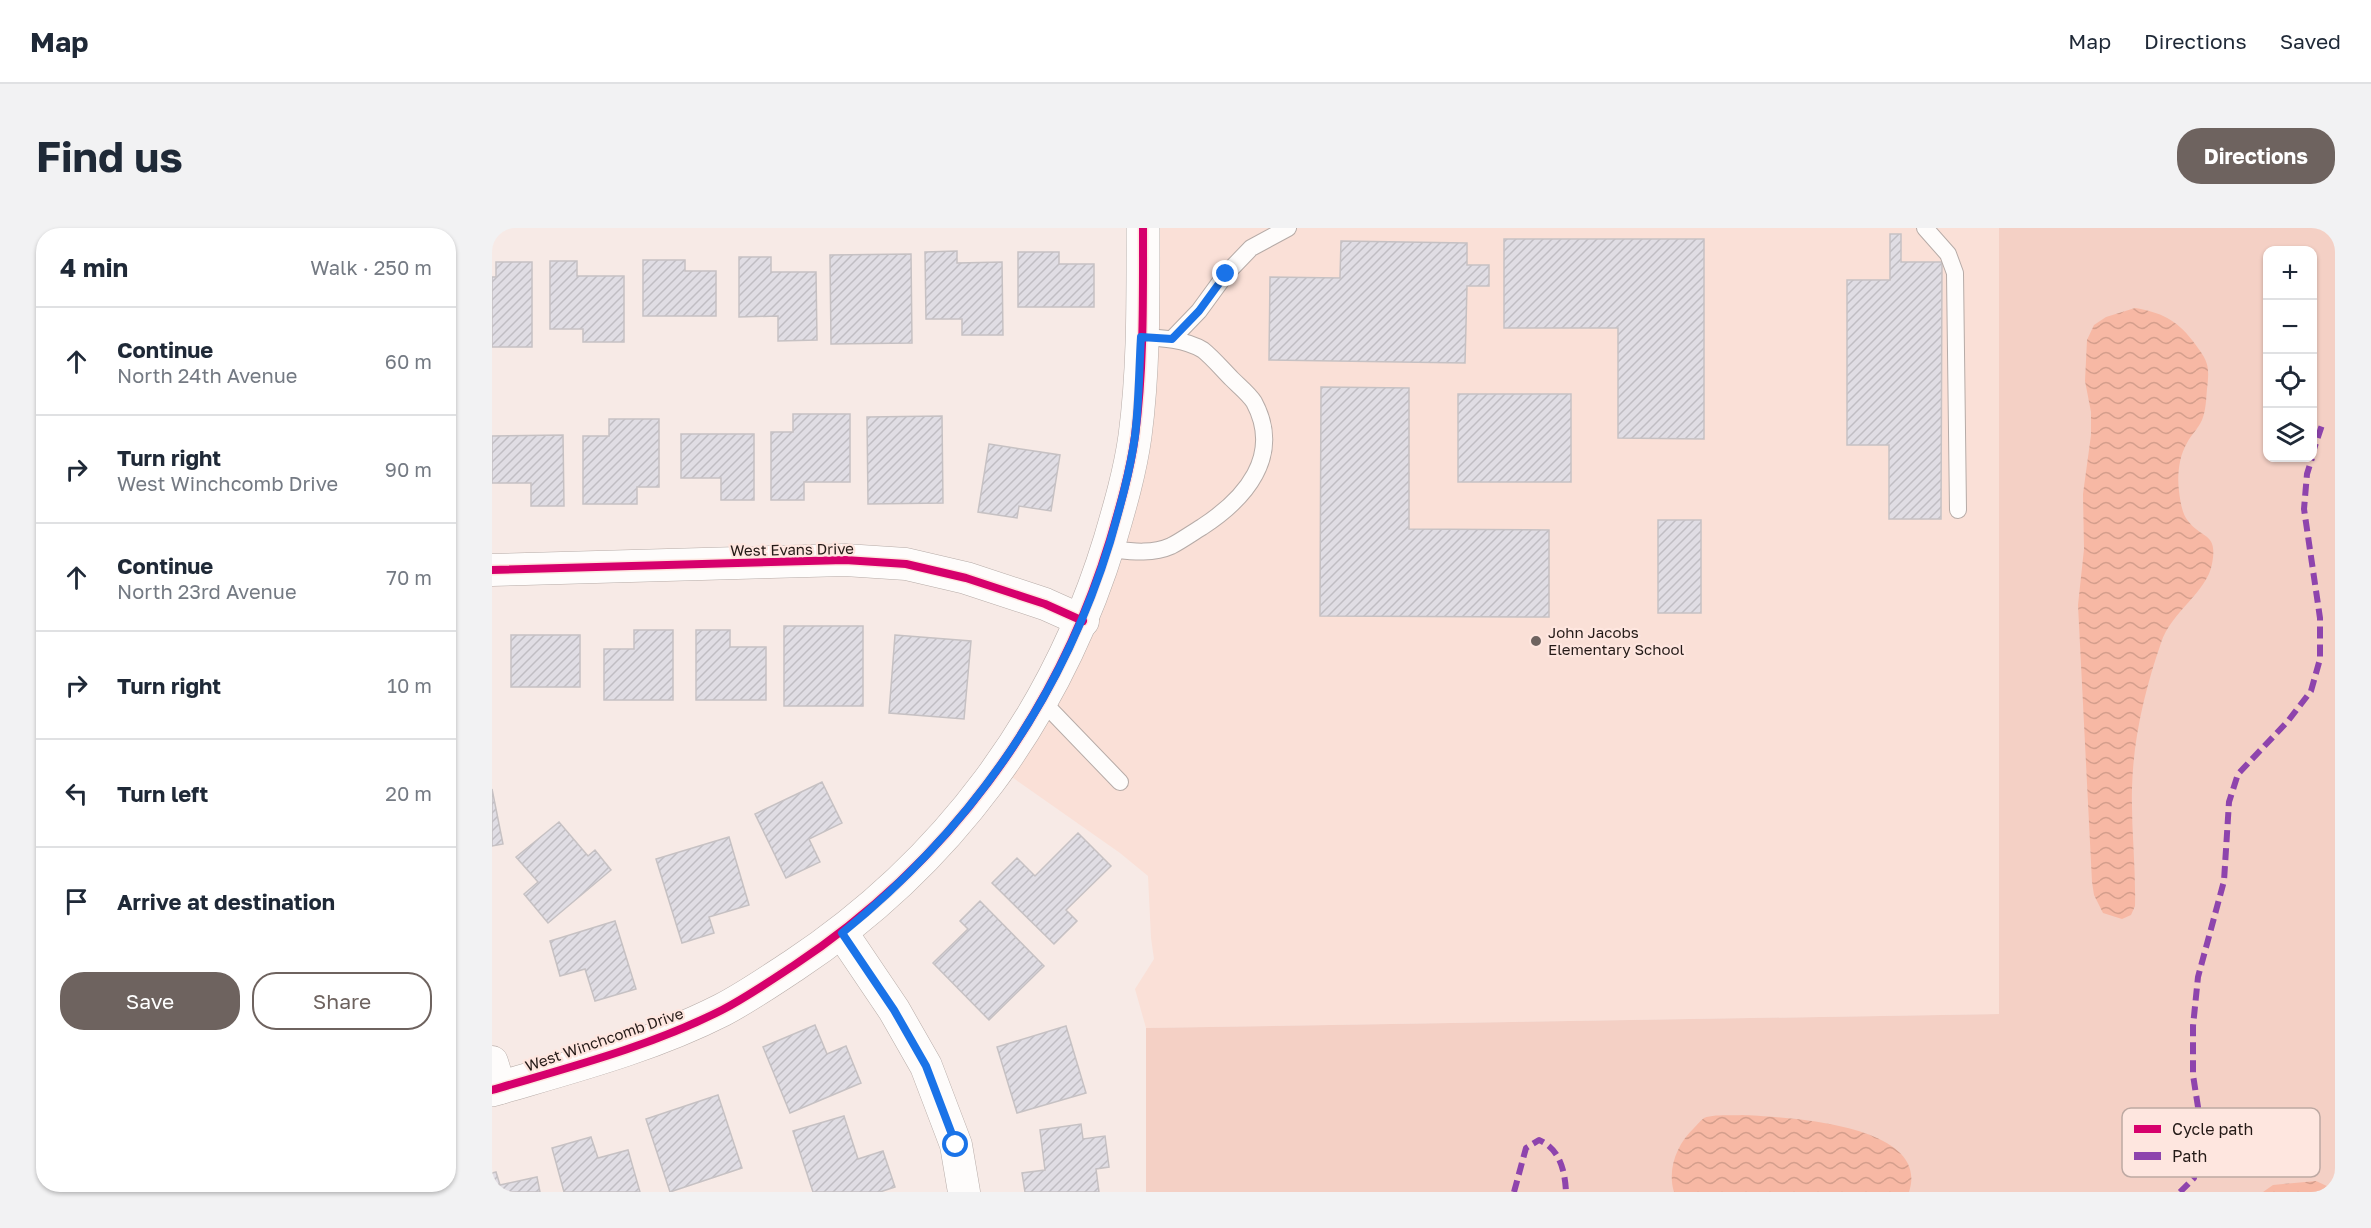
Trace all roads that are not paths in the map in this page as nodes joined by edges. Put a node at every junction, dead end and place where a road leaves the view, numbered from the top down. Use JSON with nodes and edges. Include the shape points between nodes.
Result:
{"nodes":[{"id":1,"x":1143,"y":228,"type":"edge"},
{"id":2,"x":1288,"y":228,"type":"edge"},
{"id":3,"x":1925,"y":228,"type":"edge"},
{"id":4,"x":1156,"y":338,"type":"junction"},
{"id":5,"x":1958,"y":510,"type":"dead end"},
{"id":6,"x":1107,"y":549,"type":"junction"},
{"id":7,"x":492,"y":570,"type":"edge"},
{"id":8,"x":1083,"y":621,"type":"junction"},
{"id":9,"x":1042,"y":700,"type":"junction"},
{"id":10,"x":1120,"y":783,"type":"dead end"},
{"id":11,"x":842,"y":933,"type":"junction"},
{"id":12,"x":495,"y":1080,"type":"edge"},
{"id":13,"x":964,"y":1192,"type":"edge"}],
"edges":[{"from":1,"to":4,"type":"street","name":"West Winchcomb Drive"},
{"from":2,"to":4,"type":"lane","via":[[1251,248],[1199,311]]},
{"from":3,"to":5,"type":"lane","via":[[1947,254],[1955,273]]},
{"from":4,"to":6,"type":"street","name":"West Winchcomb Drive","via":[[1123,499]]},
{"from":4,"to":6,"type":"lane","via":[[1202,350],[1253,401],[1261,422],[1262,456],[1246,491],[1195,532],[1170,547],[1143,552]]},
{"from":6,"to":8,"type":"street","name":"West Winchcomb Drive"},
{"from":7,"to":8,"type":"street","name":"West Evans Drive","via":[[845,560],[906,564],[966,578],[1046,604]]},
{"from":8,"to":9,"type":"street","name":"West Winchcomb Drive"},
{"from":9,"to":10,"type":"lane"},
{"from":9,"to":11,"type":"street","name":"West Winchcomb Drive","via":[[969,808],[920,863]]},
{"from":11,"to":12,"type":"street","name":"West Winchcomb Drive","via":[[724,1009],[668,1035],[587,1063]]},
{"from":11,"to":13,"type":"street","via":[[926,1066],[956,1145]]}]}
